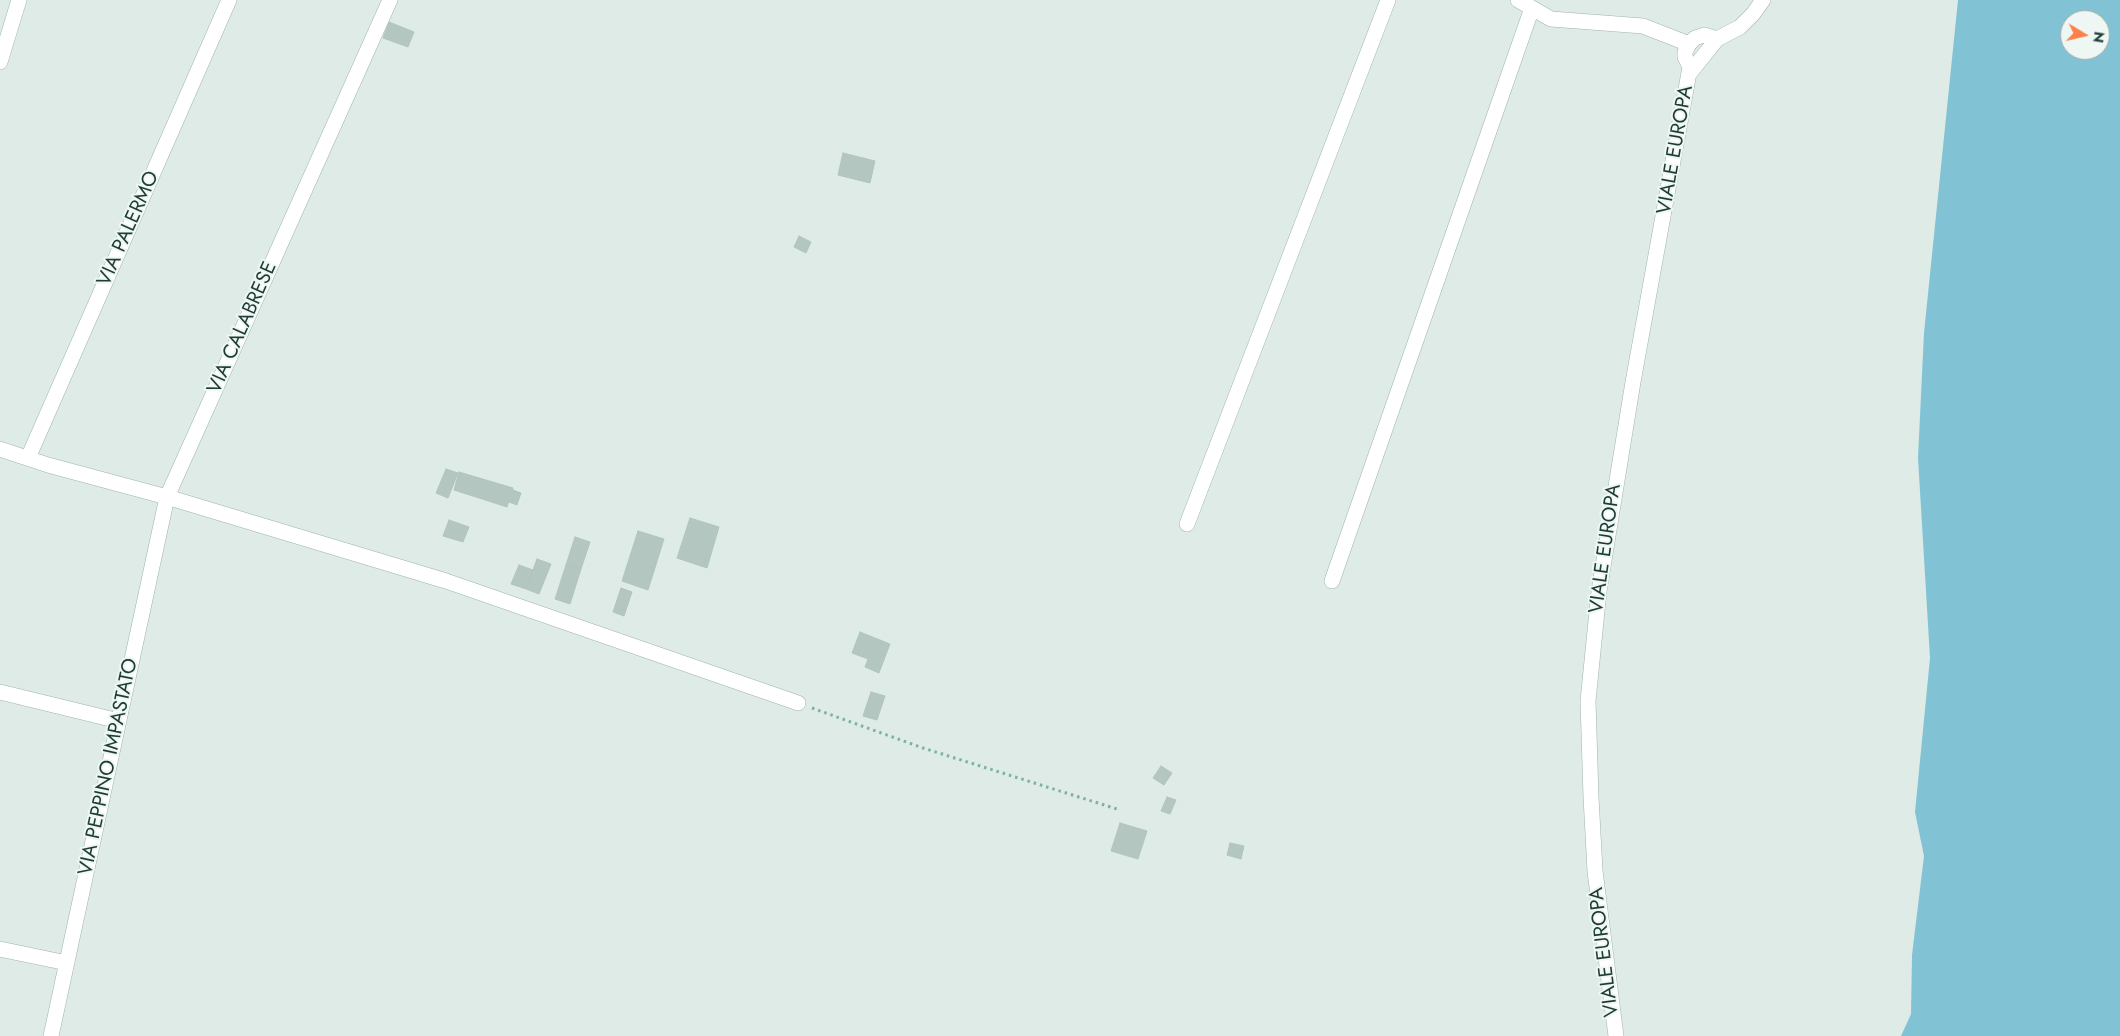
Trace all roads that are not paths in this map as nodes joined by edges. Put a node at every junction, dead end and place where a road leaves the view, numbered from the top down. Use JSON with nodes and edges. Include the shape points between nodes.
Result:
{"nodes":[{"id":1,"x":19,"y":0,"type":"edge"},
{"id":2,"x":229,"y":0,"type":"edge"},
{"id":3,"x":390,"y":0,"type":"edge"},
{"id":4,"x":1388,"y":0,"type":"edge"},
{"id":5,"x":1518,"y":0,"type":"edge"},
{"id":6,"x":1763,"y":0,"type":"edge"},
{"id":7,"x":1532,"y":8,"type":"junction"},
{"id":8,"x":1718,"y":39,"type":"junction"},
{"id":9,"x":1689,"y":44,"type":"junction"},
{"id":10,"x":0,"y":62,"type":"edge"},
{"id":11,"x":1690,"y":71,"type":"junction"},
{"id":12,"x":0,"y":449,"type":"edge"},
{"id":13,"x":28,"y":458,"type":"junction"},
{"id":14,"x":167,"y":497,"type":"junction"},
{"id":15,"x":1187,"y":524,"type":"dead end"},
{"id":16,"x":1332,"y":580,"type":"dead end"},
{"id":17,"x":0,"y":692,"type":"edge"},
{"id":18,"x":798,"y":702,"type":"road end"},
{"id":19,"x":119,"y":721,"type":"junction"},
{"id":20,"x":0,"y":949,"type":"edge"},
{"id":21,"x":66,"y":963,"type":"junction"},
{"id":22,"x":51,"y":1036,"type":"edge"},
{"id":23,"x":1616,"y":1036,"type":"edge"}],
"edges":[{"from":1,"to":10,"type":"street"},
{"from":2,"to":13,"type":"street","name":"VIA PALERMO"},
{"from":3,"to":14,"type":"street","name":"VIA CALABRESE"},
{"from":4,"to":15,"type":"street"},
{"from":5,"to":7,"type":"street"},
{"from":6,"to":8,"type":"street","via":[[1740,27]]},
{"from":7,"to":9,"type":"street","via":[[1551,19],[1643,26]]},
{"from":7,"to":16,"type":"street"},
{"from":8,"to":9,"type":"street","via":[[1704,35]]},
{"from":8,"to":11,"type":"street"},
{"from":9,"to":11,"type":"street","name":"VIALE EUROPA","via":[[1685,57]]},
{"from":11,"to":23,"type":"street","name":"VIALE EUROPA","via":[[1614,493],[1599,590],[1588,701],[1596,872]]},
{"from":12,"to":13,"type":"street"},
{"from":13,"to":14,"type":"street"},
{"from":14,"to":18,"type":"street","via":[[446,581]]},
{"from":14,"to":19,"type":"street","name":"VIA PEPPINO IMPASTATO"},
{"from":17,"to":19,"type":"street"},
{"from":19,"to":21,"type":"street","name":"VIA PEPPINO IMPASTATO"},
{"from":20,"to":21,"type":"street"},
{"from":21,"to":22,"type":"street","name":"VIA PEPPINO IMPASTATO"}]}
